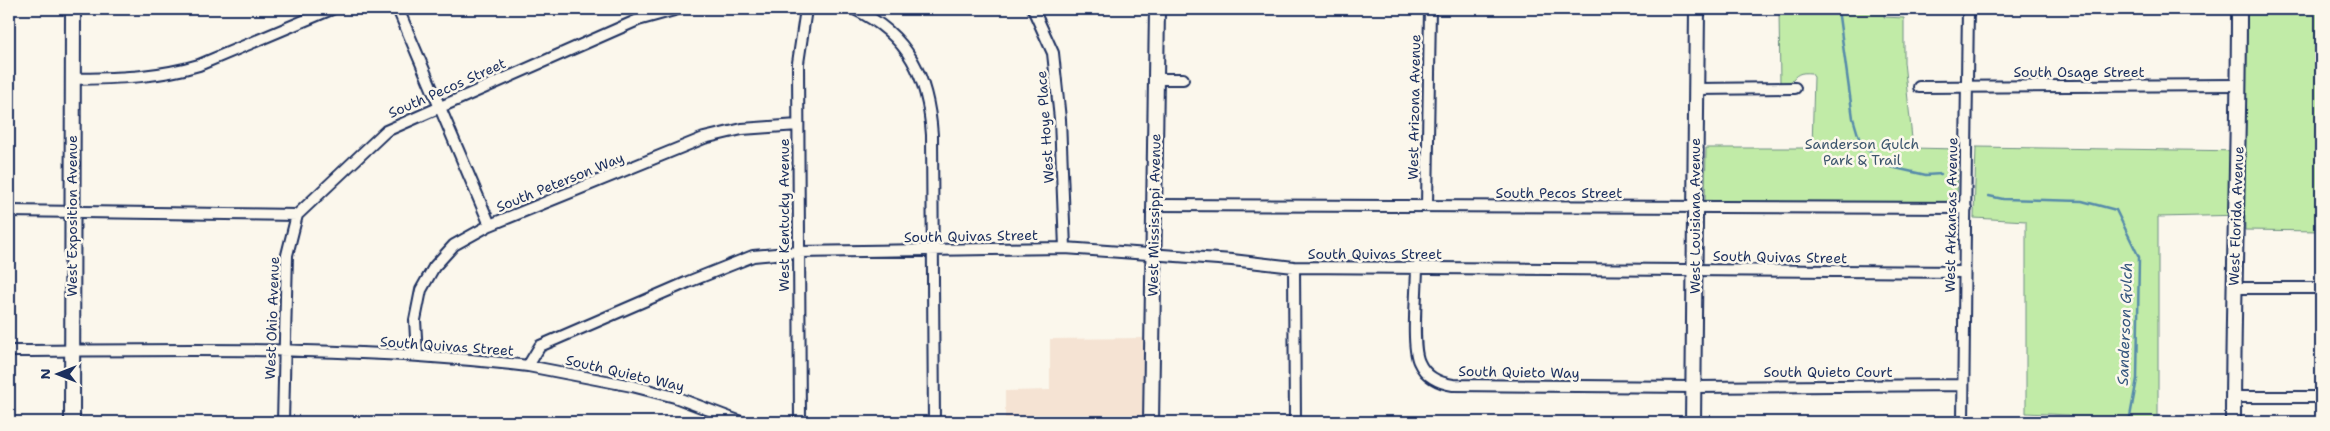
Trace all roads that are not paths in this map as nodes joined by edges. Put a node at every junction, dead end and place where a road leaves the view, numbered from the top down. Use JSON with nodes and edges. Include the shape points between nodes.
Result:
{"nodes":[{"id":1,"x":73,"y":9,"type":"edge"},
{"id":2,"x":332,"y":9,"type":"edge"},
{"id":3,"x":398,"y":9,"type":"edge"},
{"id":4,"x":678,"y":9,"type":"edge"},
{"id":5,"x":806,"y":9,"type":"edge"},
{"id":6,"x":854,"y":9,"type":"edge"},
{"id":7,"x":1033,"y":9,"type":"edge"},
{"id":8,"x":1157,"y":9,"type":"edge"},
{"id":9,"x":1430,"y":9,"type":"edge"},
{"id":10,"x":1697,"y":9,"type":"edge"},
{"id":11,"x":1968,"y":9,"type":"edge"},
{"id":12,"x":2239,"y":9,"type":"edge"},
{"id":13,"x":72,"y":79,"type":"junction"},
{"id":14,"x":1157,"y":79,"type":"junction"},
{"id":15,"x":1183,"y":79,"type":"dead end"},
{"id":16,"x":2239,"y":85,"type":"junction"},
{"id":17,"x":1967,"y":86,"type":"junction"},
{"id":18,"x":1919,"y":87,"type":"dead end"},
{"id":19,"x":1697,"y":88,"type":"junction"},
{"id":20,"x":1795,"y":88,"type":"dead end"},
{"id":21,"x":440,"y":105,"type":"junction"},
{"id":22,"x":798,"y":125,"type":"junction"},
{"id":23,"x":1153,"y":205,"type":"junction"},
{"id":24,"x":1426,"y":206,"type":"junction"},
{"id":25,"x":1695,"y":207,"type":"junction"},
{"id":26,"x":1966,"y":208,"type":"junction"},
{"id":27,"x":9,"y":211,"type":"edge"},
{"id":28,"x":72,"y":211,"type":"junction"},
{"id":29,"x":298,"y":215,"type":"junction"},
{"id":30,"x":490,"y":225,"type":"junction"},
{"id":31,"x":1065,"y":248,"type":"junction"},
{"id":32,"x":934,"y":251,"type":"junction"},
{"id":33,"x":798,"y":252,"type":"junction"},
{"id":34,"x":1152,"y":254,"type":"junction"},
{"id":35,"x":1294,"y":267,"type":"junction"},
{"id":36,"x":1417,"y":267,"type":"junction"},
{"id":37,"x":1695,"y":269,"type":"junction"},
{"id":38,"x":1963,"y":272,"type":"junction"},
{"id":39,"x":2233,"y":288,"type":"junction"},
{"id":40,"x":2321,"y":288,"type":"edge"},
{"id":41,"x":9,"y":351,"type":"edge"},
{"id":42,"x":73,"y":351,"type":"junction"},
{"id":43,"x":284,"y":352,"type":"junction"},
{"id":44,"x":417,"y":355,"type":"junction"},
{"id":45,"x":528,"y":366,"type":"junction"},
{"id":46,"x":1963,"y":385,"type":"junction"},
{"id":47,"x":1694,"y":387,"type":"junction"},
{"id":48,"x":2233,"y":397,"type":"junction"},
{"id":49,"x":2321,"y":397,"type":"edge"},
{"id":50,"x":72,"y":422,"type":"edge"},
{"id":51,"x":283,"y":422,"type":"edge"},
{"id":52,"x":741,"y":422,"type":"edge"},
{"id":53,"x":800,"y":422,"type":"edge"},
{"id":54,"x":934,"y":422,"type":"edge"},
{"id":55,"x":1150,"y":422,"type":"edge"},
{"id":56,"x":1295,"y":422,"type":"edge"},
{"id":57,"x":1693,"y":422,"type":"edge"},
{"id":58,"x":1962,"y":422,"type":"edge"},
{"id":59,"x":2233,"y":422,"type":"edge"}],
"edges":[{"from":1,"to":13,"type":"street","name":"West Exposition Avenue"},
{"from":2,"to":13,"type":"street","via":[[177,72],[132,78]]},
{"from":3,"to":21,"type":"street"},
{"from":4,"to":21,"type":"street","name":"South Pecos Street","via":[[638,20]]},
{"from":5,"to":22,"type":"street","name":"West Kentucky Avenue","via":[[798,63]]},
{"from":6,"to":32,"type":"street","via":[[890,32],[907,52],[925,86],[931,114]]},
{"from":7,"to":31,"type":"street","name":"West Hoye Place","via":[[1053,53],[1060,119]]},
{"from":8,"to":14,"type":"street","name":"West Mississippi Avenue"},
{"from":9,"to":24,"type":"street","name":"West Arizona Avenue"},
{"from":10,"to":19,"type":"street","name":"West Louisiana Avenue"},
{"from":11,"to":17,"type":"street","name":"West Arkansas Avenue"},
{"from":12,"to":16,"type":"street","name":"West Florida Avenue"},
{"from":13,"to":28,"type":"street","name":"West Exposition Avenue"},
{"from":14,"to":15,"type":"street"},
{"from":14,"to":23,"type":"street","name":"West Mississippi Avenue"},
{"from":16,"to":17,"type":"street","name":"South Osage Street"},
{"from":16,"to":39,"type":"street","name":"West Florida Avenue"},
{"from":17,"to":18,"type":"street","name":"South Osage Street"},
{"from":17,"to":26,"type":"street","name":"West Arkansas Avenue"},
{"from":19,"to":20,"type":"street"},
{"from":19,"to":25,"type":"street","name":"West Louisiana Avenue"},
{"from":21,"to":29,"type":"street","name":"South Pecos Street","via":[[386,131]]},
{"from":21,"to":30,"type":"street"},
{"from":22,"to":30,"type":"street","name":"South Peterson Way","via":[[742,129],[704,138]]},
{"from":22,"to":33,"type":"street","name":"West Kentucky Avenue"},
{"from":23,"to":24,"type":"street","name":"South Pecos Street"},
{"from":23,"to":34,"type":"street","name":"West Mississippi Avenue"},
{"from":24,"to":25,"type":"street","name":"South Pecos Street"},
{"from":25,"to":26,"type":"street","name":"South Pecos Street"},
{"from":25,"to":37,"type":"street","name":"West Louisiana Avenue"},
{"from":26,"to":38,"type":"street","name":"West Arkansas Avenue"},
{"from":27,"to":28,"type":"street"},
{"from":28,"to":29,"type":"street"},
{"from":28,"to":42,"type":"street","name":"West Exposition Avenue"},
{"from":29,"to":43,"type":"street","name":"West Ohio Avenue","via":[[287,255]]},
{"from":30,"to":44,"type":"street","name":"South Peterson Way","via":[[454,245],[426,278],[420,290],[416,314]]},
{"from":31,"to":32,"type":"street","name":"South Quivas Street"},
{"from":31,"to":34,"type":"street","name":"South Quivas Street"},
{"from":32,"to":33,"type":"street","name":"South Quivas Street"},
{"from":32,"to":54,"type":"street"},
{"from":33,"to":45,"type":"street","name":"South Quivas Street","via":[[753,256],[688,282],[540,346]]},
{"from":33,"to":53,"type":"street","name":"West Kentucky Avenue"},
{"from":34,"to":35,"type":"street","name":"South Quivas Street"},
{"from":34,"to":55,"type":"street","name":"West Mississippi Avenue"},
{"from":35,"to":36,"type":"street","name":"South Quivas Street"},
{"from":35,"to":56,"type":"street"},
{"from":36,"to":37,"type":"street","name":"South Quivas Street"},
{"from":36,"to":47,"type":"street","name":"South Quieto Way","via":[[1416,354],[1423,369],[1443,383]]},
{"from":37,"to":38,"type":"street","name":"South Quivas Street"},
{"from":37,"to":47,"type":"street","name":"West Louisiana Avenue"},
{"from":38,"to":46,"type":"street","name":"West Arkansas Avenue"},
{"from":39,"to":40,"type":"street"},
{"from":39,"to":48,"type":"street","name":"West Florida Avenue"},
{"from":41,"to":42,"type":"street","name":"South Quivas Street"},
{"from":42,"to":43,"type":"street","name":"South Quivas Street"},
{"from":42,"to":50,"type":"street","name":"West Exposition Avenue"},
{"from":43,"to":44,"type":"street","name":"South Quivas Street"},
{"from":43,"to":51,"type":"street","name":"West Ohio Avenue"},
{"from":44,"to":45,"type":"street","name":"South Quivas Street"},
{"from":45,"to":52,"type":"street","name":"South Quieto Way","via":[[675,397]]},
{"from":46,"to":47,"type":"street","name":"South Quieto Court"},
{"from":46,"to":58,"type":"street","name":"West Arkansas Avenue"},
{"from":47,"to":57,"type":"street","name":"West Louisiana Avenue"},
{"from":48,"to":49,"type":"street"},
{"from":48,"to":59,"type":"street","name":"West Florida Avenue"}]}
